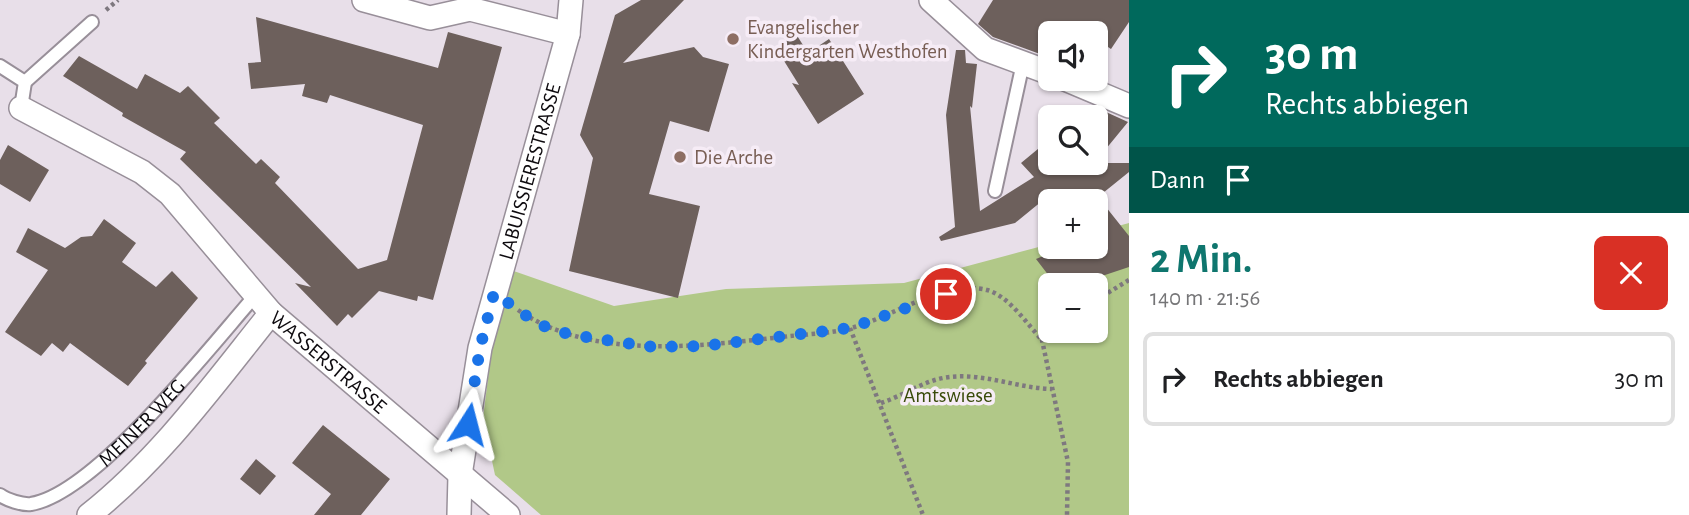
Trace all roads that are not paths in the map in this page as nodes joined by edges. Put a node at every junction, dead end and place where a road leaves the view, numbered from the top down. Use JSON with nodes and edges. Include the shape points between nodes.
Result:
{"nodes":[{"id":1,"x":364,"y":0,"type":"edge"},
{"id":2,"x":571,"y":0,"type":"edge"},
{"id":3,"x":931,"y":0,"type":"edge"},
{"id":4,"x":92,"y":22,"type":"dead end"},
{"id":5,"x":568,"y":34,"type":"junction"},
{"id":6,"x":1023,"y":63,"type":"junction"},
{"id":7,"x":0,"y":66,"type":"edge"},
{"id":8,"x":1038,"y":69,"type":"edge"},
{"id":9,"x":25,"y":82,"type":"junction"},
{"id":10,"x":1093,"y":91,"type":"edge"},
{"id":11,"x":1129,"y":106,"type":"edge"},
{"id":12,"x":21,"y":108,"type":"joint"},
{"id":13,"x":995,"y":191,"type":"dead end"},
{"id":14,"x":254,"y":297,"type":"junction"},
{"id":15,"x":271,"y":313,"type":"junction"},
{"id":16,"x":460,"y":475,"type":"junction"},
{"id":17,"x":127,"y":485,"type":"junction"},
{"id":18,"x":0,"y":495,"type":"edge"},
{"id":19,"x":89,"y":515,"type":"edge"},
{"id":20,"x":113,"y":515,"type":"edge"},
{"id":21,"x":459,"y":515,"type":"edge"},
{"id":22,"x":508,"y":515,"type":"edge"}],
"edges":[{"from":1,"to":5,"type":"street","via":[[430,18],[470,9]]},
{"from":2,"to":5,"type":"street","name":"LABUISSIERESTRASSE"},
{"from":3,"to":6,"type":"street","via":[[985,49]]},
{"from":4,"to":9,"type":"lane"},
{"from":5,"to":16,"type":"street","name":"LABUISSIERESTRASSE","via":[[480,348]]},
{"from":6,"to":8,"type":"street"},
{"from":6,"to":13,"type":"lane"},
{"from":7,"to":9,"type":"lane"},
{"from":9,"to":12,"type":"lane"},
{"from":10,"to":11,"type":"street"},
{"from":12,"to":14,"type":"street","via":[[142,172],[170,194]]},
{"from":14,"to":15,"type":"street"},
{"from":14,"to":18,"type":"lane","name":"MEINER WEG","via":[[131,436],[97,466],[64,489],[30,504]]},
{"from":15,"to":16,"type":"street","name":"WASSERSTRASSE"},
{"from":15,"to":17,"type":"street","name":"WASSERSTRASSE"},
{"from":16,"to":21,"type":"street","name":"LABUISSIERESTRASSE"},
{"from":16,"to":22,"type":"street","name":"WASSERSTRASSE"},
{"from":17,"to":19,"type":"street","name":"WASSERSTRASSE"},
{"from":17,"to":20,"type":"street","name":"WASSERSTRASSE"}]}
